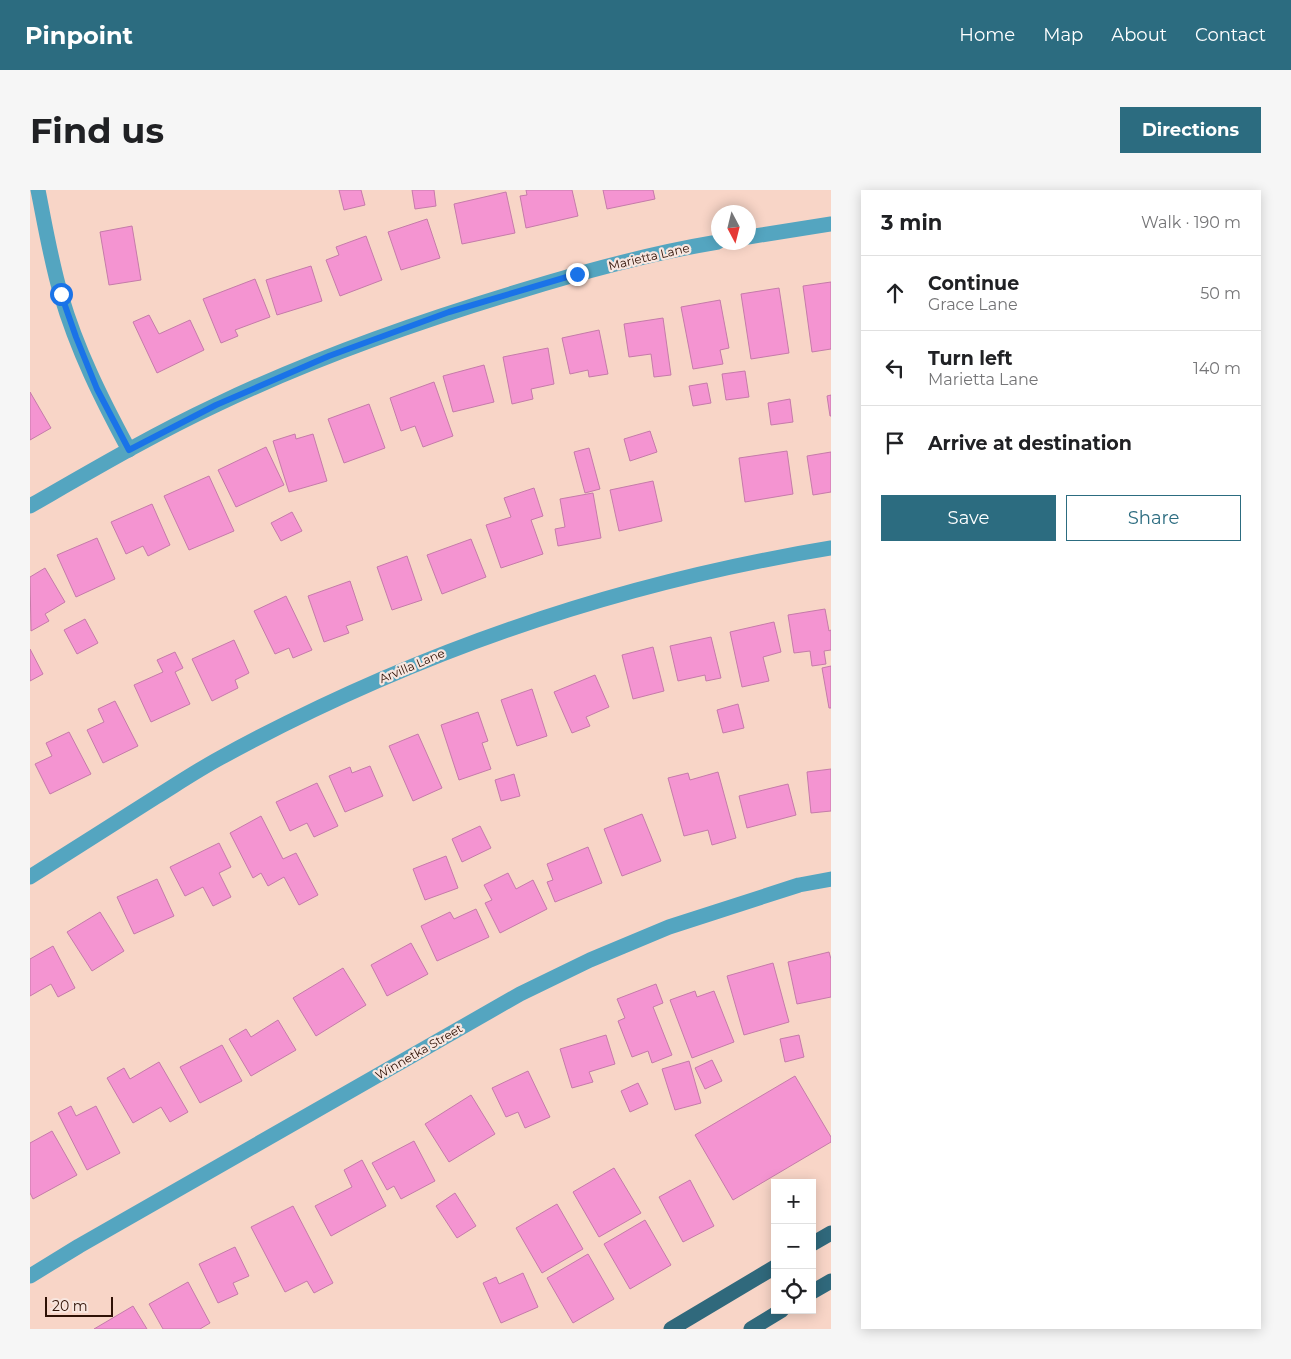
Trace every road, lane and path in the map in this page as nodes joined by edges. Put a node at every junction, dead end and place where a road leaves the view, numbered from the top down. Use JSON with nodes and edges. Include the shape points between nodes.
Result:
{"nodes":[{"id":1,"x":38,"y":190,"type":"edge"},
{"id":2,"x":831,"y":224,"type":"edge"},
{"id":3,"x":756,"y":236,"type":"edge"},
{"id":4,"x":711,"y":243,"type":"edge"},
{"id":5,"x":129,"y":450,"type":"junction"},
{"id":6,"x":30,"y":506,"type":"edge"},
{"id":7,"x":831,"y":548,"type":"edge"},
{"id":8,"x":30,"y":877,"type":"edge"},
{"id":9,"x":831,"y":879,"type":"edge"},
{"id":10,"x":831,"y":1233,"type":"edge"},
{"id":11,"x":816,"y":1242,"type":"edge"},
{"id":12,"x":771,"y":1268,"type":"edge"},
{"id":13,"x":30,"y":1276,"type":"edge"},
{"id":14,"x":831,"y":1281,"type":"edge"},
{"id":15,"x":816,"y":1290,"type":"edge"},
{"id":16,"x":775,"y":1314,"type":"edge"},
{"id":17,"x":671,"y":1329,"type":"edge"},
{"id":18,"x":751,"y":1329,"type":"edge"}],
"edges":[{"from":1,"to":5,"type":"street","via":[[61,294],[76,337],[97,389]]},
{"from":2,"to":3,"type":"street"},
{"from":4,"to":5,"type":"street","name":"Marietta Lane","via":[[577,274],[449,312],[329,356],[216,405]]},
{"from":5,"to":6,"type":"street","name":"Marietta Lane"},
{"from":7,"to":8,"type":"street","name":"Arvilla Lane","via":[[764,559],[603,599],[452,649],[323,704],[218,759]]},
{"from":9,"to":13,"type":"street","name":"Winnetka Street","via":[[799,885],[668,927],[520,994]]},
{"from":10,"to":11,"type":"main road"},
{"from":12,"to":17,"type":"main road"},
{"from":14,"to":15,"type":"main road"},
{"from":16,"to":18,"type":"main road"}]}
